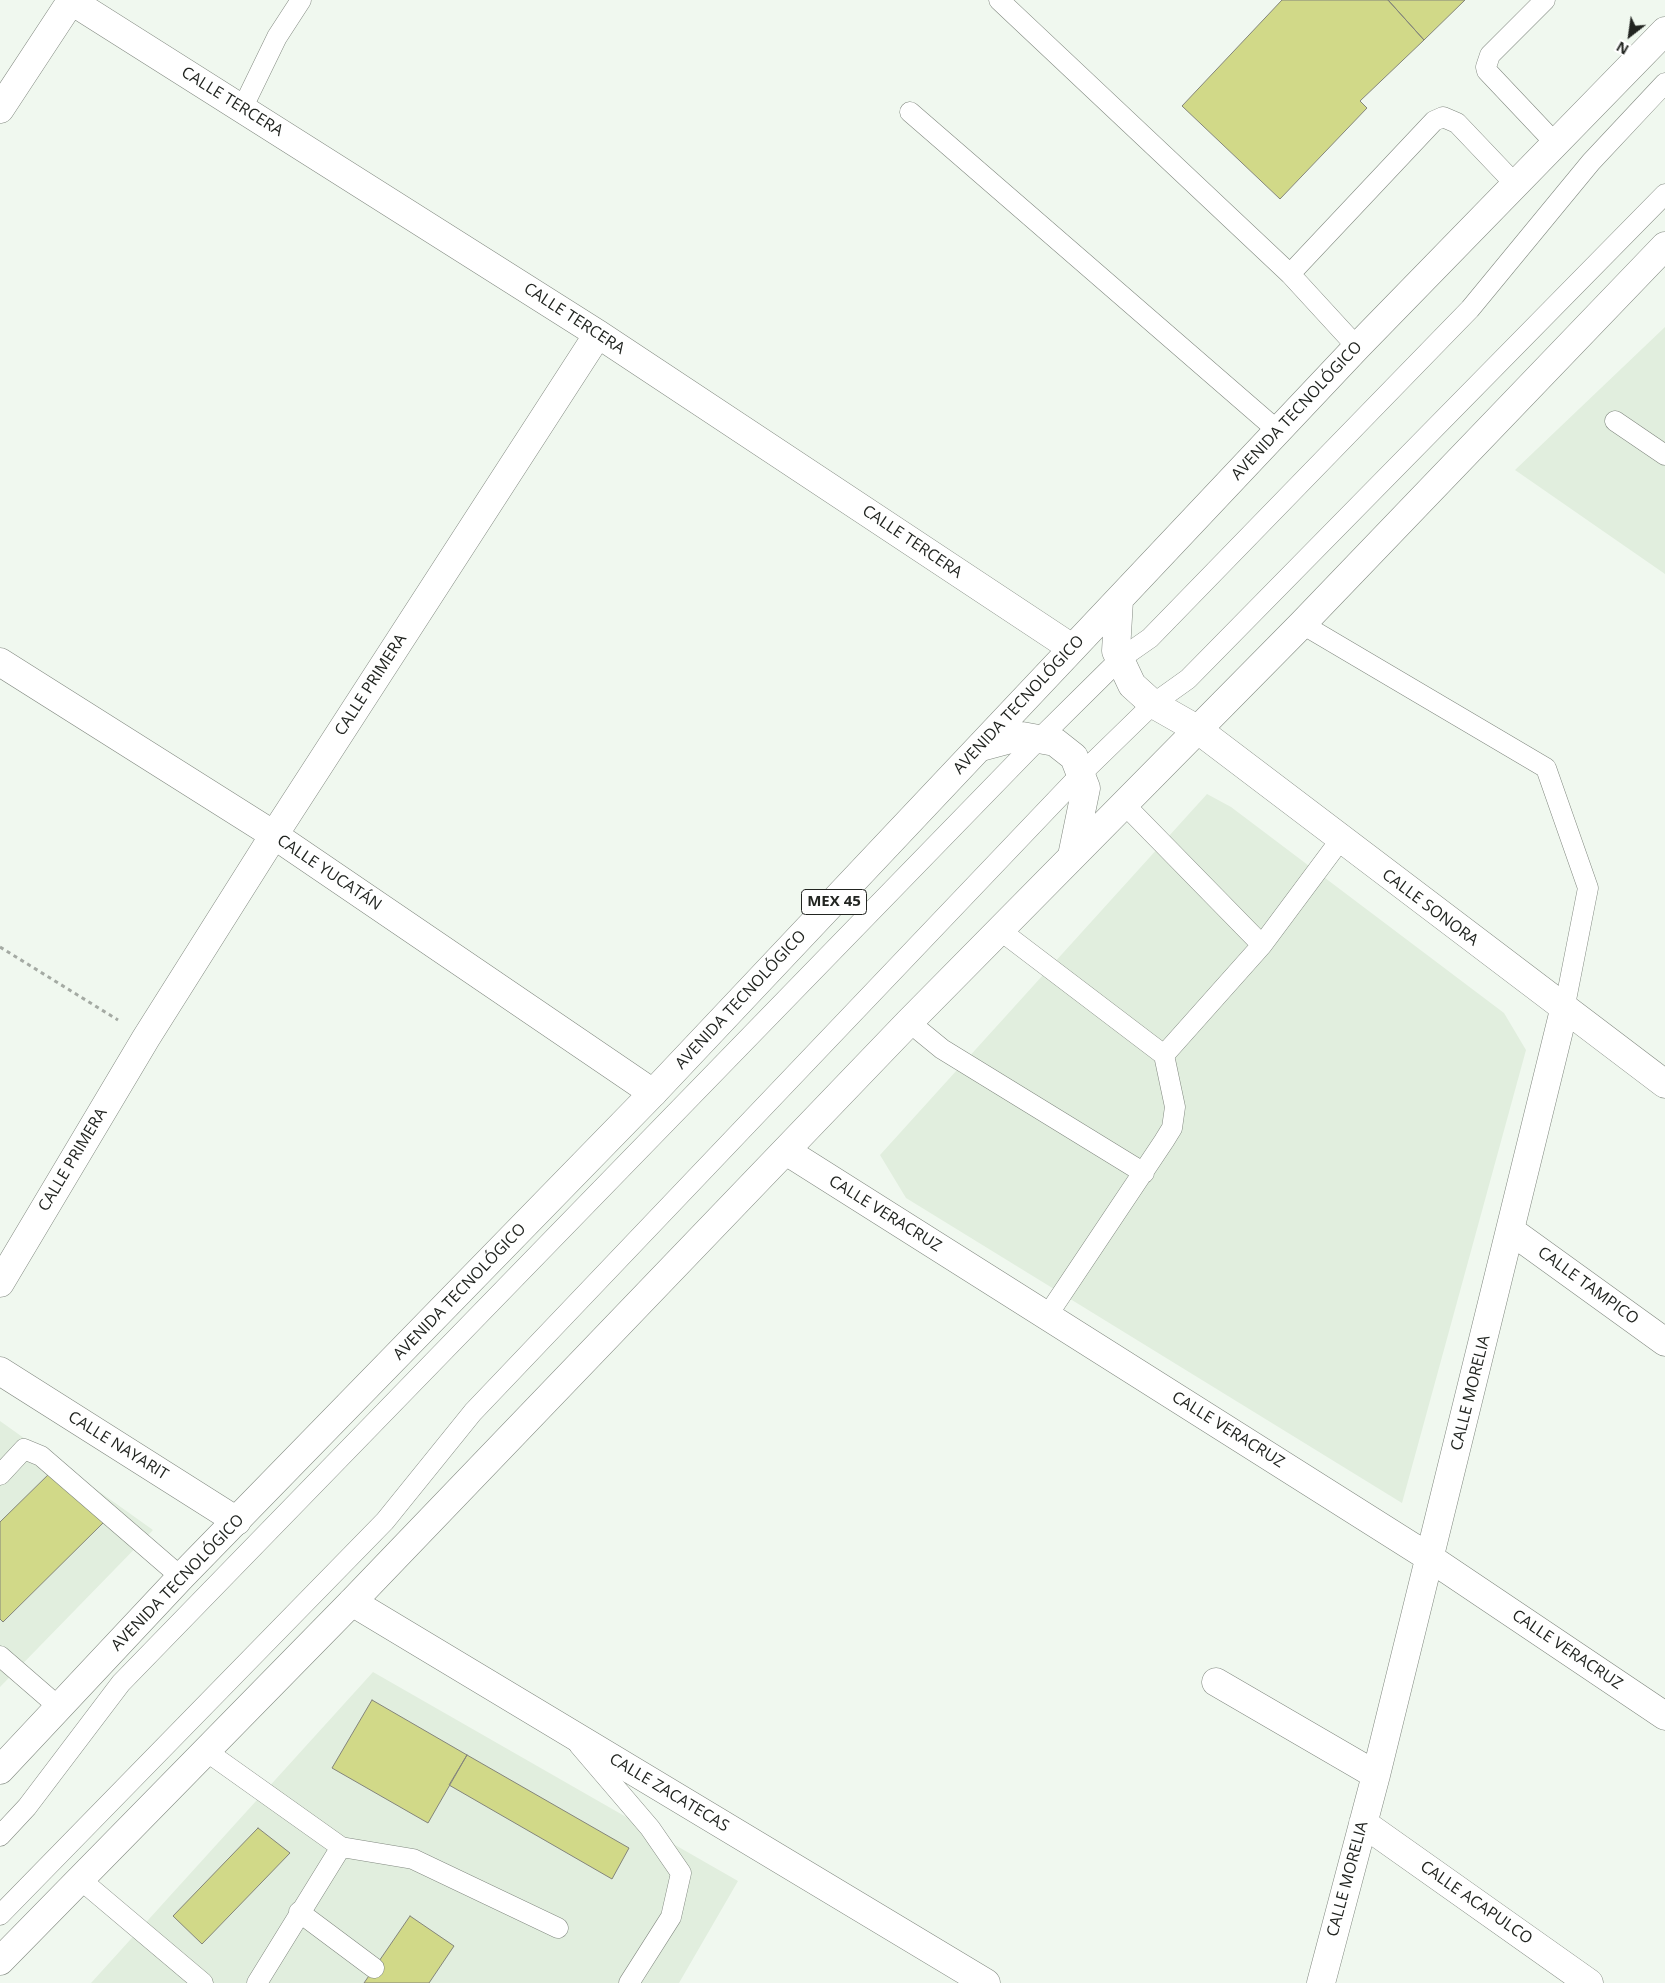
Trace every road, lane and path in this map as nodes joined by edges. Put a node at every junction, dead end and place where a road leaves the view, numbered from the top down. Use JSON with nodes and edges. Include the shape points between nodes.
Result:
{"nodes":[{"id":1,"x":70,"y":0,"type":"edge"},
{"id":2,"x":300,"y":0,"type":"edge"},
{"id":3,"x":999,"y":0,"type":"edge"},
{"id":4,"x":1545,"y":0,"type":"edge"},
{"id":5,"x":1665,"y":30,"type":"edge"},
{"id":6,"x":1665,"y":83,"type":"edge"},
{"id":7,"x":0,"y":109,"type":"edge"},
{"id":8,"x":242,"y":109,"type":"junction"},
{"id":9,"x":910,"y":112,"type":"dead end"},
{"id":10,"x":1556,"y":143,"type":"junction"},
{"id":11,"x":1516,"y":185,"type":"junction"},
{"id":12,"x":1665,"y":194,"type":"edge"},
{"id":13,"x":1662,"y":254,"type":"edge"},
{"id":14,"x":1290,"y":274,"type":"junction"},
{"id":15,"x":598,"y":334,"type":"junction"},
{"id":16,"x":1357,"y":347,"type":"junction"},
{"id":17,"x":1615,"y":421,"type":"dead end"},
{"id":18,"x":1278,"y":431,"type":"junction"},
{"id":19,"x":1665,"y":455,"type":"edge"},
{"id":20,"x":1119,"y":600,"type":"junction"},
{"id":21,"x":1302,"y":624,"type":"junction"},
{"id":22,"x":1072,"y":648,"type":"junction"},
{"id":23,"x":1120,"y":659,"type":"junction"},
{"id":24,"x":0,"y":662,"type":"edge"},
{"id":25,"x":1153,"y":704,"type":"junction"},
{"id":26,"x":1197,"y":730,"type":"junction"},
{"id":27,"x":1039,"y":739,"type":"junction"},
{"id":28,"x":981,"y":747,"type":"junction"},
{"id":29,"x":1081,"y":774,"type":"junction"},
{"id":30,"x":1125,"y":805,"type":"junction"},
{"id":31,"x":274,"y":835,"type":"junction"},
{"id":32,"x":1341,"y":839,"type":"junction"},
{"id":33,"x":1072,"y":856,"type":"junction"},
{"id":34,"x":1001,"y":931,"type":"junction"},
{"id":35,"x":1262,"y":945,"type":"junction"},
{"id":36,"x":0,"y":947,"type":"edge"},
{"id":37,"x":1564,"y":1010,"type":"junction"},
{"id":38,"x":909,"y":1022,"type":"junction"},
{"id":39,"x":146,"y":1038,"type":"junction"},
{"id":40,"x":1164,"y":1055,"type":"junction"},
{"id":41,"x":1665,"y":1084,"type":"edge"},
{"id":42,"x":653,"y":1093,"type":"junction"},
{"id":43,"x":786,"y":1151,"type":"junction"},
{"id":44,"x":1144,"y":1173,"type":"junction"},
{"id":45,"x":1510,"y":1230,"type":"junction"},
{"id":46,"x":0,"y":1282,"type":"edge"},
{"id":47,"x":1047,"y":1316,"type":"junction"},
{"id":48,"x":1665,"y":1342,"type":"edge"},
{"id":49,"x":0,"y":1371,"type":"edge"},
{"id":50,"x":0,"y":1475,"type":"edge"},
{"id":51,"x":237,"y":1521,"type":"junction"},
{"id":52,"x":1430,"y":1558,"type":"junction"},
{"id":53,"x":181,"y":1577,"type":"junction"},
{"id":54,"x":352,"y":1602,"type":"junction"},
{"id":55,"x":0,"y":1656,"type":"edge"},
{"id":56,"x":1216,"y":1682,"type":"dead end"},
{"id":57,"x":60,"y":1708,"type":"junction"},
{"id":58,"x":1665,"y":1716,"type":"edge"},
{"id":59,"x":567,"y":1731,"type":"junction"},
{"id":60,"x":206,"y":1751,"type":"junction"},
{"id":61,"x":0,"y":1770,"type":"edge"},
{"id":62,"x":1376,"y":1775,"type":"junction"},
{"id":63,"x":1363,"y":1823,"type":"junction"},
{"id":64,"x":0,"y":1836,"type":"edge"},
{"id":65,"x":341,"y":1847,"type":"junction"},
{"id":66,"x":81,"y":1880,"type":"junction"},
{"id":67,"x":299,"y":1912,"type":"junction"},
{"id":68,"x":0,"y":1915,"type":"edge"},
{"id":69,"x":558,"y":1928,"type":"dead end"},
{"id":70,"x":0,"y":1961,"type":"edge"},
{"id":71,"x":374,"y":1968,"type":"dead end"},
{"id":72,"x":203,"y":1983,"type":"edge"},
{"id":73,"x":257,"y":1983,"type":"edge"},
{"id":74,"x":629,"y":1983,"type":"edge"},
{"id":75,"x":986,"y":1983,"type":"edge"},
{"id":76,"x":1321,"y":1983,"type":"edge"},
{"id":77,"x":1588,"y":1983,"type":"edge"}],
"edges":[{"from":1,"to":7,"type":"street"},
{"from":1,"to":8,"type":"street","name":"CALLE TERCERA"},
{"from":2,"to":8,"type":"lane","via":[[277,37]]},
{"from":3,"to":14,"type":"lane"},
{"from":4,"to":10,"type":"lane","via":[[1490,56],[1486,67]]},
{"from":5,"to":10,"type":"street","name":"AVENIDA TECNOLÓGICO","number":"MEX 45"},
{"from":6,"to":23,"type":"lane","via":[[1591,162],[1470,309],[1150,638]]},
{"from":8,"to":15,"type":"street","name":"CALLE TERCERA"},
{"from":9,"to":18,"type":"lane"},
{"from":10,"to":11,"type":"street","name":"AVENIDA TECNOLÓGICO","number":"MEX 45"},
{"from":11,"to":14,"type":"lane","via":[[1457,123],[1443,118],[1434,121]]},
{"from":11,"to":16,"type":"street","name":"AVENIDA TECNOLÓGICO","number":"MEX 45"},
{"from":12,"to":25,"type":"lane","via":[[1188,679]]},
{"from":13,"to":21,"type":"street"},
{"from":14,"to":16,"type":"lane"},
{"from":15,"to":22,"type":"street","name":"CALLE TERCERA"},
{"from":15,"to":31,"type":"street","name":"CALLE PRIMERA"},
{"from":16,"to":18,"type":"street","name":"AVENIDA TECNOLÓGICO","number":"MEX 45"},
{"from":17,"to":19,"type":"lane"},
{"from":18,"to":20,"type":"street","name":"AVENIDA TECNOLÓGICO","number":"MEX 45"},
{"from":20,"to":22,"type":"street","name":"AVENIDA TECNOLÓGICO","number":"MEX 45"},
{"from":20,"to":23,"type":"street","name":"CALLE SONORA","via":[[1116,651]]},
{"from":21,"to":26,"type":"street"},
{"from":21,"to":37,"type":"lane","via":[[1546,768],[1588,888]]},
{"from":22,"to":28,"type":"street","name":"AVENIDA TECNOLÓGICO","number":"MEX 45"},
{"from":23,"to":25,"type":"street","name":"CALLE SONORA","via":[[1132,684]]},
{"from":23,"to":27,"type":"lane"},
{"from":24,"to":31,"type":"street","name":"CALLE YUCATÁN"},
{"from":25,"to":26,"type":"street","name":"CALLE SONORA"},
{"from":25,"to":29,"type":"lane"},
{"from":26,"to":30,"type":"street"},
{"from":26,"to":32,"type":"street","name":"CALLE SONORA"},
{"from":27,"to":28,"type":"street","via":[[1022,736]]},
{"from":27,"to":29,"type":"street","via":[[1055,742],[1074,757]]},
{"from":27,"to":64,"type":"lane","via":[[120,1683],[27,1806]]},
{"from":28,"to":42,"type":"street","name":"AVENIDA TECNOLÓGICO","number":"MEX 45"},
{"from":29,"to":33,"type":"street","via":[[1086,788]]},
{"from":29,"to":68,"type":"lane","via":[[473,1412],[385,1521]]},
{"from":30,"to":33,"type":"street"},
{"from":30,"to":35,"type":"lane"},
{"from":31,"to":39,"type":"street","name":"CALLE PRIMERA"},
{"from":31,"to":42,"type":"street","name":"CALLE YUCATÁN"},
{"from":32,"to":35,"type":"lane"},
{"from":32,"to":37,"type":"street","name":"CALLE SONORA"},
{"from":33,"to":34,"type":"street"},
{"from":34,"to":38,"type":"street"},
{"from":34,"to":40,"type":"lane"},
{"from":35,"to":40,"type":"lane"},
{"from":36,"to":39,"type":"path"},
{"from":37,"to":41,"type":"street","name":"CALLE SONORA"},
{"from":37,"to":45,"type":"street","name":"CALLE MORELIA"},
{"from":38,"to":43,"type":"street"},
{"from":38,"to":44,"type":"lane","via":[[942,1049]]},
{"from":39,"to":46,"type":"street","name":"CALLE PRIMERA"},
{"from":40,"to":44,"type":"lane","via":[[1176,1116]]},
{"from":42,"to":51,"type":"street","name":"AVENIDA TECNOLÓGICO","number":"MEX 45"},
{"from":43,"to":47,"type":"street","name":"CALLE VERACRUZ"},
{"from":43,"to":54,"type":"street"},
{"from":44,"to":47,"type":"lane"},
{"from":45,"to":48,"type":"street","name":"CALLE TAMPICO"},
{"from":45,"to":52,"type":"street","name":"CALLE MORELIA"},
{"from":47,"to":52,"type":"street","name":"CALLE VERACRUZ"},
{"from":49,"to":51,"type":"street","name":"CALLE NAYARIT"},
{"from":50,"to":53,"type":"lane","via":[[24,1449],[40,1456]]},
{"from":51,"to":53,"type":"street","name":"AVENIDA TECNOLÓGICO","number":"MEX 45"},
{"from":52,"to":58,"type":"street","name":"CALLE VERACRUZ"},
{"from":52,"to":62,"type":"street","name":"CALLE MORELIA"},
{"from":53,"to":57,"type":"street","name":"AVENIDA TECNOLÓGICO","number":"MEX 45"},
{"from":54,"to":59,"type":"street","name":"CALLE ZACATECAS"},
{"from":54,"to":60,"type":"street"},
{"from":55,"to":57,"type":"lane"},
{"from":56,"to":62,"type":"street"},
{"from":57,"to":61,"type":"street","name":"AVENIDA TECNOLÓGICO","number":"MEX 45"},
{"from":59,"to":74,"type":"lane","via":[[650,1828],[681,1873],[671,1917]]},
{"from":59,"to":75,"type":"street","name":"CALLE ZACATECAS"},
{"from":60,"to":65,"type":"lane"},
{"from":60,"to":66,"type":"street"},
{"from":62,"to":63,"type":"street","name":"CALLE MORELIA"},
{"from":63,"to":76,"type":"street","name":"CALLE MORELIA"},
{"from":63,"to":77,"type":"street","name":"CALLE ACAPULCO"},
{"from":65,"to":67,"type":"lane"},
{"from":65,"to":69,"type":"lane","via":[[414,1858]]},
{"from":66,"to":70,"type":"street"},
{"from":66,"to":72,"type":"lane"},
{"from":67,"to":71,"type":"lane"},
{"from":67,"to":73,"type":"lane"}]}
